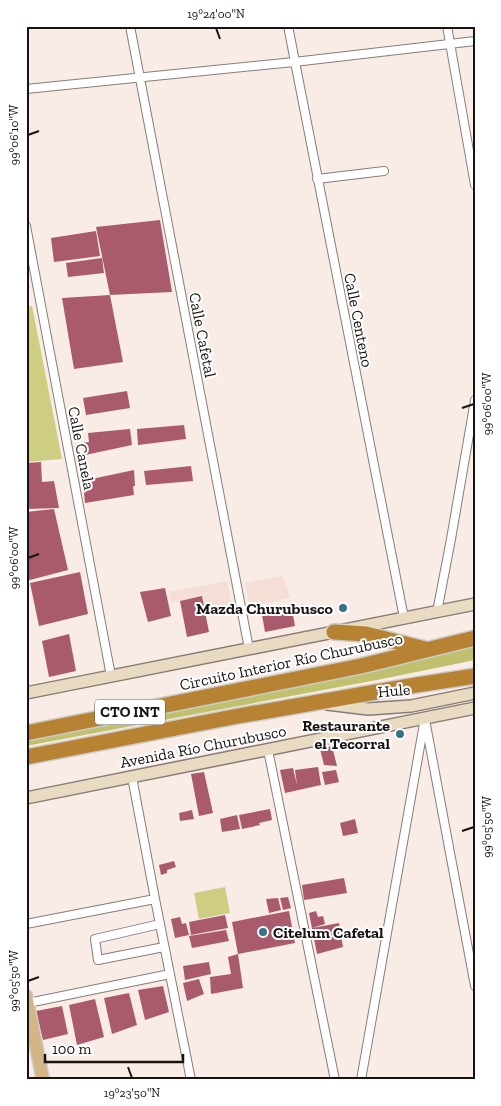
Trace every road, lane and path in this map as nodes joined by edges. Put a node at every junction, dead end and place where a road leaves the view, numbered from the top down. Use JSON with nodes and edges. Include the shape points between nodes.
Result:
{"nodes":[{"id":1,"x":130,"y":26,"type":"edge"},
{"id":2,"x":288,"y":26,"type":"edge"},
{"id":3,"x":447,"y":26,"type":"edge"},
{"id":4,"x":475,"y":41,"type":"edge"},
{"id":5,"x":450,"y":43,"type":"junction"},
{"id":6,"x":294,"y":62,"type":"junction"},
{"id":7,"x":140,"y":78,"type":"junction"},
{"id":8,"x":26,"y":88,"type":"edge"},
{"id":9,"x":384,"y":171,"type":"dead end"},
{"id":10,"x":317,"y":179,"type":"junction"},
{"id":11,"x":475,"y":185,"type":"edge"},
{"id":12,"x":26,"y":226,"type":"edge"},
{"id":13,"x":30,"y":264,"type":"edge"},
{"id":14,"x":475,"y":400,"type":"edge"},
{"id":15,"x":475,"y":604,"type":"edge"},
{"id":16,"x":437,"y":612,"type":"junction"},
{"id":17,"x":404,"y":618,"type":"junction"},
{"id":18,"x":334,"y":632,"type":"junction"},
{"id":19,"x":475,"y":638,"type":"edge"},
{"id":20,"x":249,"y":649,"type":"junction"},
{"id":21,"x":426,"y":649,"type":"junction"},
{"id":22,"x":112,"y":676,"type":"junction"},
{"id":23,"x":475,"y":676,"type":"edge"},
{"id":24,"x":26,"y":693,"type":"edge"},
{"id":25,"x":475,"y":693,"type":"edge"},
{"id":26,"x":316,"y":702,"type":"junction"},
{"id":27,"x":475,"y":708,"type":"edge"},
{"id":28,"x":425,"y":718,"type":"junction"},
{"id":29,"x":26,"y":733,"type":"edge"},
{"id":30,"x":268,"y":750,"type":"junction"},
{"id":31,"x":26,"y":757,"type":"edge"},
{"id":32,"x":132,"y":777,"type":"junction"},
{"id":33,"x":26,"y":798,"type":"edge"},
{"id":34,"x":155,"y":899,"type":"junction"},
{"id":35,"x":26,"y":924,"type":"edge"},
{"id":36,"x":160,"y":924,"type":"junction"},
{"id":37,"x":164,"y":947,"type":"junction"},
{"id":38,"x":170,"y":974,"type":"junction"},
{"id":39,"x":475,"y":986,"type":"edge"},
{"id":40,"x":27,"y":1000,"type":"edge"},
{"id":41,"x":44,"y":1080,"type":"edge"},
{"id":42,"x":191,"y":1080,"type":"edge"},
{"id":43,"x":335,"y":1080,"type":"edge"},
{"id":44,"x":360,"y":1080,"type":"edge"}],
"edges":[{"from":1,"to":7,"type":"street","name":"Calle Cafetal"},
{"from":2,"to":6,"type":"street","name":"Calle Centeno"},
{"from":3,"to":5,"type":"street"},
{"from":4,"to":5,"type":"street"},
{"from":5,"to":6,"type":"street"},
{"from":5,"to":11,"type":"street"},
{"from":6,"to":7,"type":"street"},
{"from":6,"to":10,"type":"street","name":"Calle Centeno"},
{"from":7,"to":8,"type":"street"},
{"from":7,"to":20,"type":"street","name":"Calle Cafetal"},
{"from":9,"to":10,"type":"street"},
{"from":10,"to":17,"type":"street","name":"Calle Centeno"},
{"from":12,"to":13,"type":"street","name":"Calle Canela"},
{"from":13,"to":22,"type":"street","name":"Calle Canela"},
{"from":14,"to":16,"type":"street"},
{"from":15,"to":16,"type":"main road","number":"CTO INT"},
{"from":16,"to":17,"type":"main road","number":"CTO INT"},
{"from":17,"to":18,"type":"main road","number":"CTO INT"},
{"from":18,"to":20,"type":"main road","number":"CTO INT"},
{"from":18,"to":21,"type":"highway","via":[[366,634]]},
{"from":19,"to":21,"type":"highway","name":"Circuito Interior Río Churubusco","number":"CTO INT"},
{"from":20,"to":22,"type":"main road","number":"CTO INT"},
{"from":21,"to":29,"type":"highway","name":"Circuito Interior Río Churubusco","number":"CTO INT","via":[[360,666]]},
{"from":22,"to":24,"type":"main road","number":"CTO INT"},
{"from":23,"to":26,"type":"highway","number":"CTO INT"},
{"from":25,"to":26,"type":"main road","name":"Hule","number":"CTO INT","via":[[411,706],[368,709]]},
{"from":26,"to":31,"type":"highway","number":"CTO INT"},
{"from":27,"to":28,"type":"main road","name":"Avenida Río Churubusco"},
{"from":28,"to":30,"type":"main road","name":"Avenida Río Churubusco"},
{"from":28,"to":39,"type":"street"},
{"from":28,"to":44,"type":"street"},
{"from":30,"to":32,"type":"main road","name":"Avenida Río Churubusco"},
{"from":30,"to":43,"type":"street"},
{"from":32,"to":33,"type":"main road","name":"Avenida Río Churubusco"},
{"from":32,"to":34,"type":"street"},
{"from":34,"to":35,"type":"street"},
{"from":34,"to":36,"type":"street"},
{"from":36,"to":37,"type":"street"},
{"from":36,"to":37,"type":"street","via":[[95,939],[98,960]]},
{"from":37,"to":38,"type":"street"},
{"from":38,"to":40,"type":"street"},
{"from":38,"to":42,"type":"street"},
{"from":40,"to":41,"type":"main road"}]}
